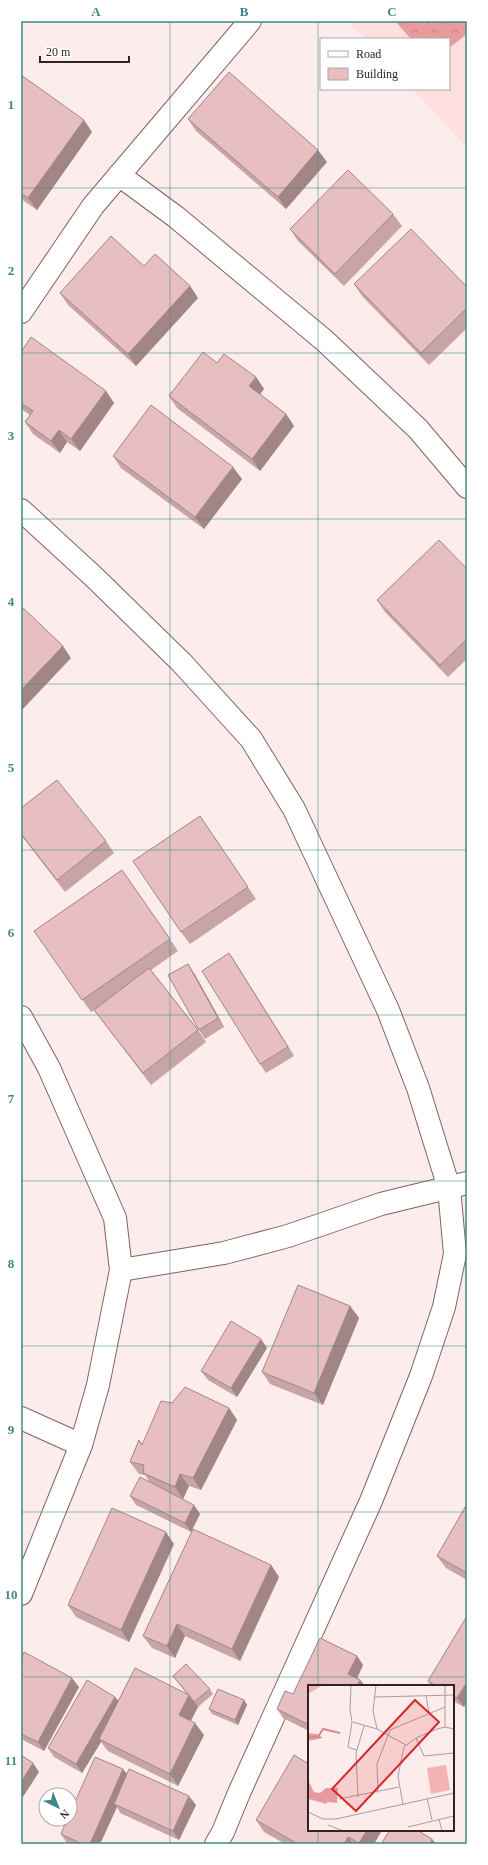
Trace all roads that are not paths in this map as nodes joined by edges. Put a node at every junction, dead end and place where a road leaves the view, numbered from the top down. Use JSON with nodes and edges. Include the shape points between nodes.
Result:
{"nodes":[{"id":1,"x":250,"y":21,"type":"edge"},
{"id":2,"x":119,"y":175,"type":"junction"},
{"id":3,"x":21,"y":312,"type":"edge"},
{"id":4,"x":467,"y":488,"type":"edge"},
{"id":5,"x":21,"y":510,"type":"edge"},
{"id":6,"x":21,"y":1017,"type":"edge"},
{"id":7,"x":458,"y":1186,"type":"edge"},
{"id":8,"x":121,"y":1270,"type":"junction"},
{"id":9,"x":21,"y":1418,"type":"edge"},
{"id":10,"x":82,"y":1445,"type":"junction"},
{"id":11,"x":21,"y":1594,"type":"edge"},
{"id":12,"x":216,"y":1844,"type":"edge"}],
"edges":[{"from":1,"to":2,"type":"street"},
{"from":2,"to":3,"type":"street","via":[[93,206]]},
{"from":2,"to":4,"type":"street","via":[[176,217],[325,341],[418,429]]},
{"from":5,"to":7,"type":"street","via":[[182,663],[251,739],[294,809],[388,1010]]},
{"from":6,"to":8,"type":"street","via":[[49,1068],[115,1218]]},
{"from":7,"to":8,"type":"street","via":[[381,1204],[288,1236],[224,1253]]},
{"from":7,"to":12,"type":"street","via":[[455,1254],[444,1307],[421,1376],[371,1501]]},
{"from":8,"to":10,"type":"street","via":[[98,1386]]},
{"from":9,"to":10,"type":"street"},
{"from":10,"to":11,"type":"street"}]}
